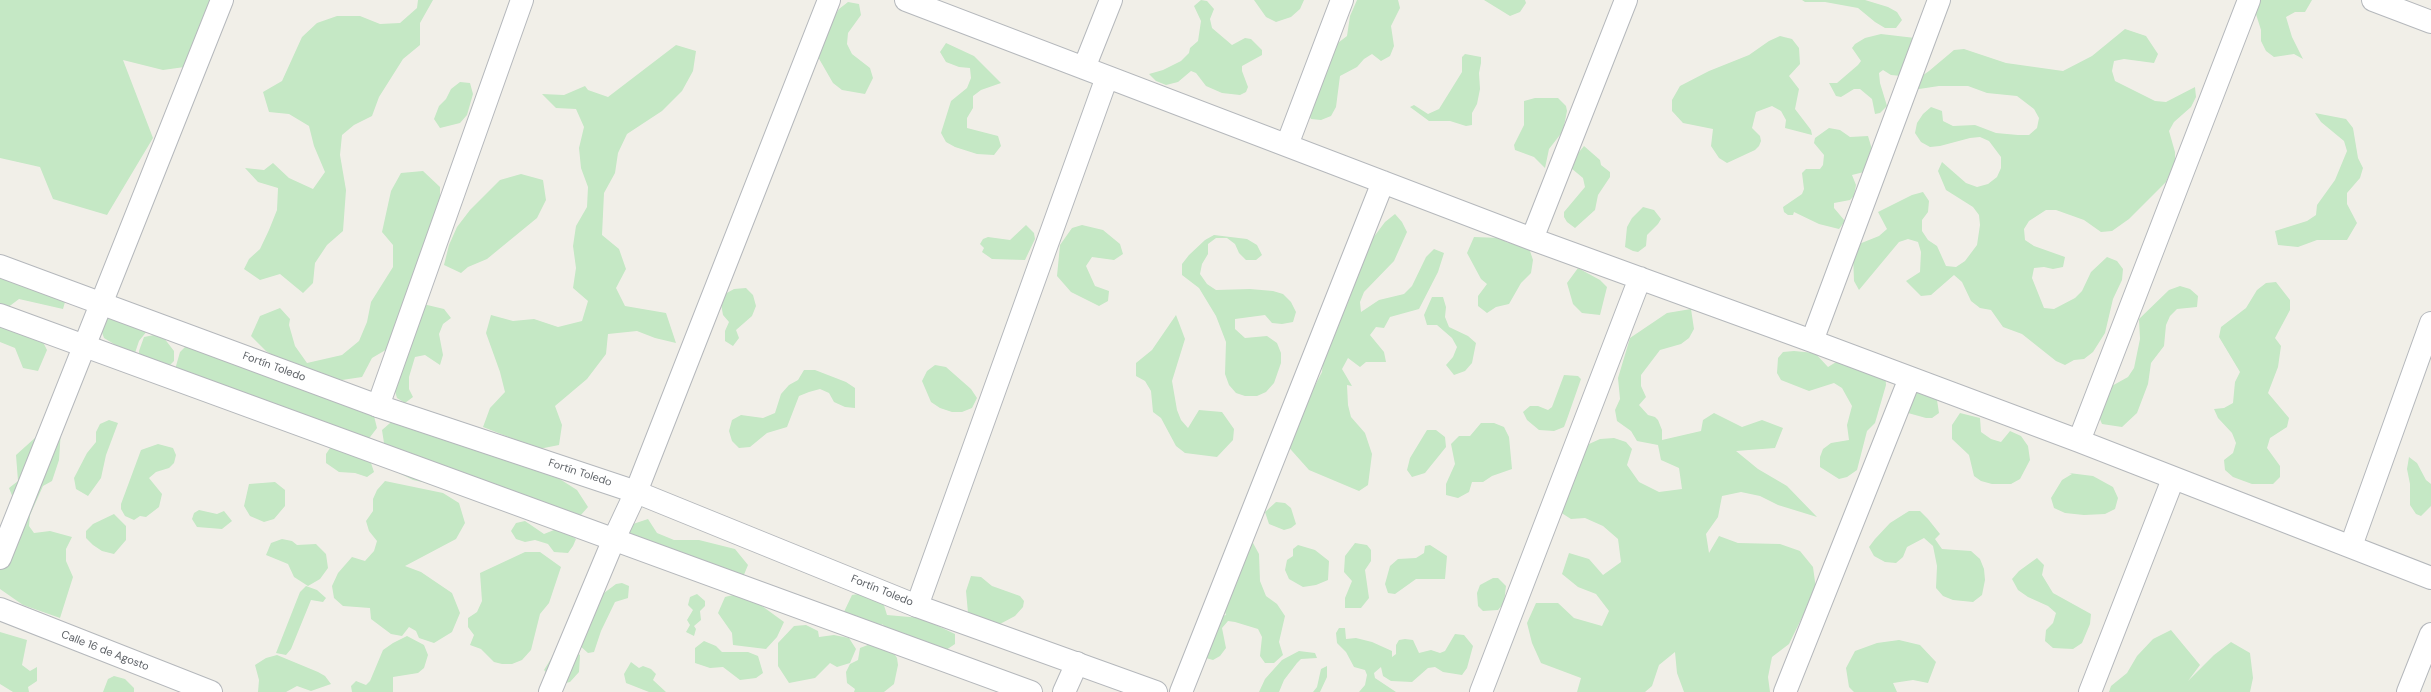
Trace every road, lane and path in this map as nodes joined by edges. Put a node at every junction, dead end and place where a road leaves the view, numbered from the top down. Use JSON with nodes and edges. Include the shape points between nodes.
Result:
{"nodes":[{"id":1,"x":222,"y":0,"type":"edge"},
{"id":2,"x":522,"y":0,"type":"edge"},
{"id":3,"x":829,"y":0,"type":"edge"},
{"id":4,"x":906,"y":0,"type":"edge"},
{"id":5,"x":1111,"y":0,"type":"edge"},
{"id":6,"x":1342,"y":0,"type":"edge"},
{"id":7,"x":1626,"y":0,"type":"edge"},
{"id":8,"x":1939,"y":0,"type":"edge"},
{"id":9,"x":2249,"y":0,"type":"edge"},
{"id":10,"x":2373,"y":0,"type":"edge"},
{"id":11,"x":2431,"y":22,"type":"edge"},
{"id":12,"x":1084,"y":68,"type":"junction"},
{"id":13,"x":1107,"y":77,"type":"junction"},
{"id":14,"x":1286,"y":146,"type":"junction"},
{"id":15,"x":1383,"y":182,"type":"junction"},
{"id":16,"x":1532,"y":239,"type":"junction"},
{"id":17,"x":0,"y":266,"type":"edge"},
{"id":18,"x":1640,"y":278,"type":"junction"},
{"id":19,"x":101,"y":303,"type":"junction"},
{"id":20,"x":0,"y":315,"type":"edge"},
{"id":21,"x":2431,"y":323,"type":"edge"},
{"id":22,"x":1812,"y":341,"type":"junction"},
{"id":23,"x":86,"y":346,"type":"junction"},
{"id":24,"x":1910,"y":378,"type":"junction"},
{"id":25,"x":378,"y":406,"type":"junction"},
{"id":26,"x":2079,"y":441,"type":"junction"},
{"id":27,"x":2173,"y":479,"type":"junction"},
{"id":28,"x":636,"y":492,"type":"junction"},
{"id":29,"x":614,"y":539,"type":"junction"},
{"id":30,"x":2351,"y":546,"type":"junction"},
{"id":31,"x":0,"y":558,"type":"edge"},
{"id":32,"x":2431,"y":578,"type":"edge"},
{"id":33,"x":917,"y":606,"type":"junction"},
{"id":34,"x":0,"y":609,"type":"edge"},
{"id":35,"x":2431,"y":634,"type":"edge"},
{"id":36,"x":1077,"y":663,"type":"junction"},
{"id":37,"x":211,"y":692,"type":"edge"},
{"id":38,"x":550,"y":692,"type":"edge"},
{"id":39,"x":1031,"y":692,"type":"edge"},
{"id":40,"x":1064,"y":692,"type":"edge"},
{"id":41,"x":1156,"y":692,"type":"edge"},
{"id":42,"x":1181,"y":692,"type":"edge"},
{"id":43,"x":1481,"y":692,"type":"edge"},
{"id":44,"x":1786,"y":692,"type":"edge"},
{"id":45,"x":2090,"y":692,"type":"edge"},
{"id":46,"x":2408,"y":692,"type":"edge"}],
"edges":[{"from":1,"to":19,"type":"street"},
{"from":2,"to":25,"type":"street"},
{"from":3,"to":28,"type":"street"},
{"from":4,"to":12,"type":"street"},
{"from":5,"to":12,"type":"street"},
{"from":6,"to":14,"type":"street"},
{"from":7,"to":16,"type":"street"},
{"from":8,"to":22,"type":"street"},
{"from":9,"to":26,"type":"street"},
{"from":10,"to":11,"type":"street"},
{"from":12,"to":13,"type":"street"},
{"from":13,"to":14,"type":"street"},
{"from":13,"to":33,"type":"street"},
{"from":14,"to":15,"type":"street"},
{"from":15,"to":16,"type":"street"},
{"from":15,"to":42,"type":"street"},
{"from":16,"to":18,"type":"street"},
{"from":17,"to":19,"type":"street","name":"Fortín Toledo"},
{"from":18,"to":22,"type":"street"},
{"from":18,"to":43,"type":"street"},
{"from":19,"to":23,"type":"street"},
{"from":19,"to":25,"type":"street","name":"Fortín Toledo"},
{"from":20,"to":23,"type":"street"},
{"from":21,"to":30,"type":"street"},
{"from":22,"to":24,"type":"street"},
{"from":23,"to":29,"type":"street"},
{"from":23,"to":31,"type":"street"},
{"from":24,"to":26,"type":"street"},
{"from":24,"to":44,"type":"street"},
{"from":25,"to":28,"type":"street","name":"Fortín Toledo"},
{"from":26,"to":27,"type":"street"},
{"from":27,"to":30,"type":"street"},
{"from":27,"to":45,"type":"street"},
{"from":28,"to":29,"type":"street"},
{"from":28,"to":33,"type":"street","name":"Fortín Toledo"},
{"from":29,"to":38,"type":"street"},
{"from":29,"to":39,"type":"street"},
{"from":30,"to":32,"type":"street"},
{"from":33,"to":36,"type":"street","name":"Fortín Toledo"},
{"from":34,"to":37,"type":"street","name":"Calle 16 de Agosto"},
{"from":35,"to":46,"type":"street"},
{"from":36,"to":40,"type":"street"},
{"from":36,"to":41,"type":"street","name":"Fortín Toledo"}]}
